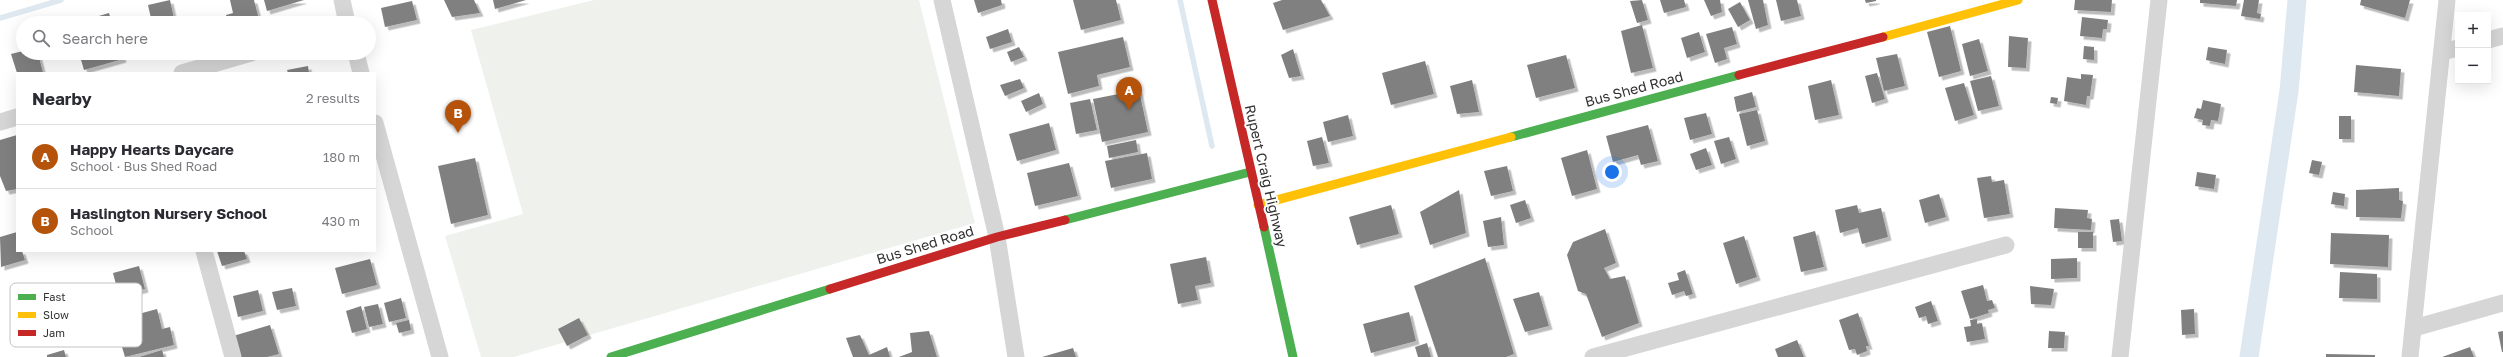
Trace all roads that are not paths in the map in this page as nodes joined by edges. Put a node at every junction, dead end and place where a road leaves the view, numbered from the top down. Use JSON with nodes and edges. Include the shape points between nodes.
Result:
{"nodes":[{"id":1,"x":342,"y":0,"type":"edge"},
{"id":2,"x":942,"y":0,"type":"edge"},
{"id":3,"x":1212,"y":0,"type":"edge"},
{"id":4,"x":2018,"y":0,"type":"edge"},
{"id":5,"x":2160,"y":0,"type":"edge"},
{"id":6,"x":2448,"y":0,"type":"edge"},
{"id":7,"x":345,"y":16,"type":"edge"},
{"id":8,"x":2503,"y":36,"type":"edge"},
{"id":9,"x":2491,"y":39,"type":"edge"},
{"id":10,"x":2450,"y":50,"type":"edge"},
{"id":11,"x":227,"y":60,"type":"edge"},
{"id":12,"x":358,"y":60,"type":"edge"},
{"id":13,"x":185,"y":72,"type":"edge"},
{"id":14,"x":361,"y":72,"type":"edge"},
{"id":15,"x":16,"y":117,"type":"edge"},
{"id":16,"x":0,"y":122,"type":"edge"},
{"id":17,"x":376,"y":127,"type":"edge"},
{"id":18,"x":1250,"y":172,"type":"junction"},
{"id":19,"x":1258,"y":205,"type":"junction"},
{"id":20,"x":997,"y":237,"type":"junction"},
{"id":21,"x":2006,"y":245,"type":"dead end"},
{"id":22,"x":204,"y":252,"type":"edge"},
{"id":23,"x":2503,"y":303,"type":"edge"},
{"id":24,"x":2414,"y":328,"type":"junction"},
{"id":25,"x":234,"y":357,"type":"edge"},
{"id":26,"x":440,"y":357,"type":"edge"},
{"id":27,"x":611,"y":357,"type":"edge"},
{"id":28,"x":1016,"y":357,"type":"edge"},
{"id":29,"x":1293,"y":357,"type":"edge"},
{"id":30,"x":1593,"y":357,"type":"edge"},
{"id":31,"x":2120,"y":357,"type":"edge"},
{"id":32,"x":2410,"y":357,"type":"edge"}],
"edges":[{"from":1,"to":7,"type":"street"},
{"from":2,"to":20,"type":"street"},
{"from":3,"to":18,"type":"street","name":"Rupert Craig Highway"},
{"from":4,"to":19,"type":"street","name":"Bus Shed Road"},
{"from":5,"to":31,"type":"street"},
{"from":6,"to":10,"type":"street"},
{"from":8,"to":9,"type":"street"},
{"from":10,"to":24,"type":"street"},
{"from":11,"to":13,"type":"street"},
{"from":12,"to":14,"type":"street"},
{"from":15,"to":16,"type":"street"},
{"from":17,"to":26,"type":"street"},
{"from":18,"to":19,"type":"street","name":"Rupert Craig Highway"},
{"from":18,"to":20,"type":"street","name":"Bus Shed Road"},
{"from":19,"to":29,"type":"street","name":"Rupert Craig Highway"},
{"from":20,"to":27,"type":"street","name":"Bus Shed Road"},
{"from":20,"to":28,"type":"street"},
{"from":21,"to":30,"type":"street"},
{"from":22,"to":25,"type":"street"},
{"from":23,"to":24,"type":"street"},
{"from":24,"to":32,"type":"street"}]}
